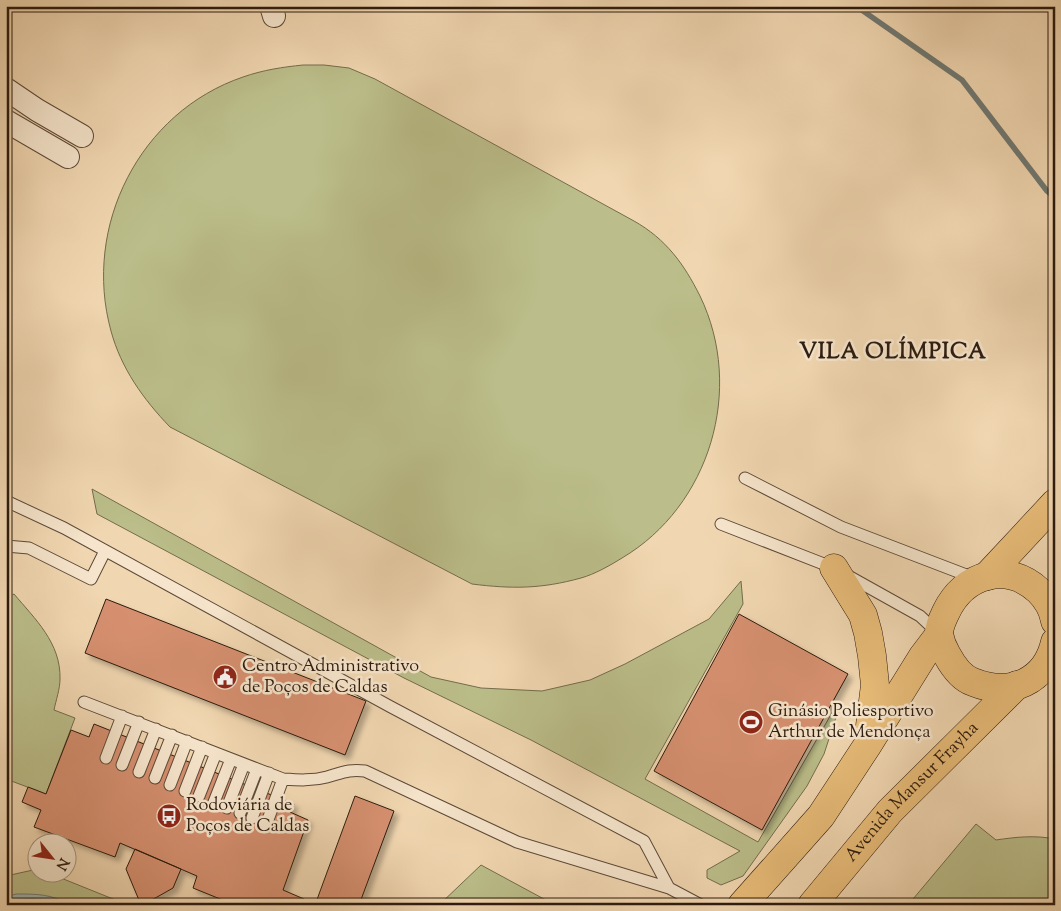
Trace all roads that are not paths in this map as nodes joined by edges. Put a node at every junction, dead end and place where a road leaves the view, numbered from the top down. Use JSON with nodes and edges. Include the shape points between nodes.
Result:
{"nodes":[{"id":1,"x":6,"y":89,"type":"edge"},
{"id":2,"x":6,"y":120,"type":"edge"},
{"id":3,"x":82,"y":136,"type":"dead end"},
{"id":4,"x":68,"y":157,"type":"dead end"},
{"id":5,"x":745,"y":478,"type":"dead end"},
{"id":6,"x":6,"y":501,"type":"edge"},
{"id":7,"x":1055,"y":503,"type":"edge"},
{"id":8,"x":721,"y":524,"type":"dead end"},
{"id":9,"x":6,"y":546,"type":"edge"},
{"id":10,"x":105,"y":551,"type":"junction"},
{"id":11,"x":834,"y":568,"type":"junction"},
{"id":12,"x":981,"y":578,"type":"junction"},
{"id":13,"x":1055,"y":620,"type":"edge"},
{"id":14,"x":939,"y":635,"type":"junction"},
{"id":15,"x":1055,"y":642,"type":"edge"},
{"id":16,"x":1017,"y":685,"type":"junction"},
{"id":17,"x":84,"y":702,"type":"dead end"},
{"id":18,"x":122,"y":716,"type":"junction"},
{"id":19,"x":139,"y":722,"type":"junction"},
{"id":20,"x":156,"y":729,"type":"junction"},
{"id":21,"x":172,"y":735,"type":"junction"},
{"id":22,"x":187,"y":741,"type":"junction"},
{"id":23,"x":867,"y":746,"type":"junction"},
{"id":24,"x":202,"y":747,"type":"junction"},
{"id":25,"x":216,"y":752,"type":"junction"},
{"id":26,"x":106,"y":758,"type":"dead end"},
{"id":27,"x":231,"y":758,"type":"junction"},
{"id":28,"x":244,"y":764,"type":"junction"},
{"id":29,"x":122,"y":765,"type":"dead end"},
{"id":30,"x":257,"y":769,"type":"junction"},
{"id":31,"x":139,"y":772,"type":"dead end"},
{"id":32,"x":269,"y":773,"type":"junction"},
{"id":33,"x":155,"y":778,"type":"dead end"},
{"id":34,"x":283,"y":778,"type":"junction"},
{"id":35,"x":170,"y":785,"type":"dead end"},
{"id":36,"x":185,"y":791,"type":"dead end"},
{"id":37,"x":199,"y":796,"type":"dead end"},
{"id":38,"x":214,"y":802,"type":"dead end"},
{"id":39,"x":227,"y":808,"type":"dead end"},
{"id":40,"x":240,"y":813,"type":"dead end"},
{"id":41,"x":252,"y":818,"type":"dead end"},
{"id":42,"x":266,"y":825,"type":"dead end"},
{"id":43,"x":669,"y":888,"type":"junction"},
{"id":44,"x":701,"y":905,"type":"edge"},
{"id":45,"x":742,"y":905,"type":"edge"},
{"id":46,"x":812,"y":905,"type":"edge"}],
"edges":[{"from":1,"to":3,"type":"street"},
{"from":2,"to":4,"type":"street"},
{"from":5,"to":12,"type":"lane","via":[[841,527]]},
{"from":6,"to":10,"type":"lane"},
{"from":7,"to":12,"type":"main road"},
{"from":8,"to":11,"type":"lane"},
{"from":9,"to":10,"type":"lane","via":[[29,548],[91,578]]},
{"from":10,"to":43,"type":"lane","via":[[391,708],[644,841]]},
{"from":11,"to":14,"type":"lane","via":[[920,616]]},
{"from":11,"to":23,"type":"main road","via":[[863,615],[871,648],[875,686]]},
{"from":12,"to":13,"type":"main road","via":[[997,574],[1014,576],[1031,584],[1045,597]]},
{"from":12,"to":14,"type":"main road","via":[[963,587],[951,600]]},
{"from":14,"to":16,"type":"main road","via":[[955,668],[969,681],[988,688]]},
{"from":14,"to":23,"type":"main road"},
{"from":15,"to":16,"type":"main road","via":[[1052,654],[1041,670]]},
{"from":16,"to":46,"type":"main road","name":"Avenida Mansur Frayha","via":[[890,811]]},
{"from":17,"to":18,"type":"lane"},
{"from":18,"to":19,"type":"lane"},
{"from":18,"to":26,"type":"lane"},
{"from":19,"to":20,"type":"lane"},
{"from":19,"to":29,"type":"lane"},
{"from":20,"to":21,"type":"lane"},
{"from":20,"to":31,"type":"lane"},
{"from":21,"to":22,"type":"lane"},
{"from":21,"to":33,"type":"lane"},
{"from":22,"to":24,"type":"lane"},
{"from":22,"to":35,"type":"lane"},
{"from":23,"to":45,"type":"main road","via":[[821,816]]},
{"from":24,"to":25,"type":"lane"},
{"from":24,"to":36,"type":"lane"},
{"from":25,"to":27,"type":"lane"},
{"from":25,"to":37,"type":"lane"},
{"from":27,"to":28,"type":"lane"},
{"from":27,"to":38,"type":"lane"},
{"from":28,"to":30,"type":"lane"},
{"from":28,"to":39,"type":"lane"},
{"from":30,"to":32,"type":"lane"},
{"from":30,"to":40,"type":"lane"},
{"from":32,"to":34,"type":"lane"},
{"from":32,"to":41,"type":"lane"},
{"from":34,"to":42,"type":"lane"},
{"from":34,"to":43,"type":"lane","via":[[303,781],[352,769],[365,771],[517,842]]},
{"from":43,"to":44,"type":"lane"}]}
